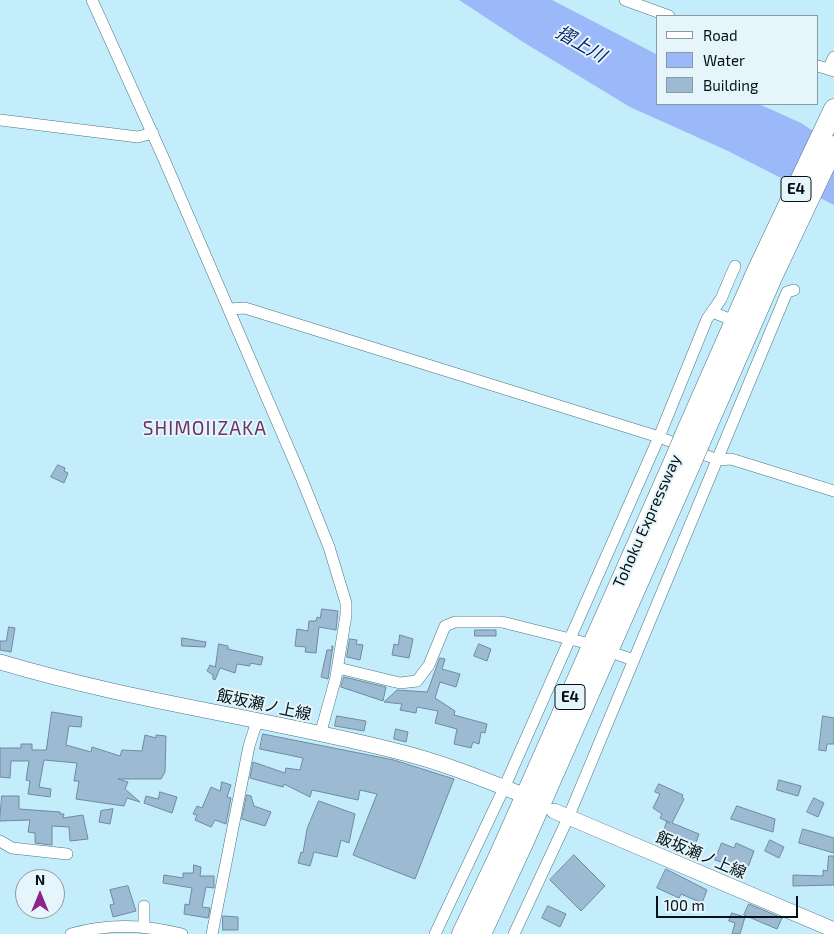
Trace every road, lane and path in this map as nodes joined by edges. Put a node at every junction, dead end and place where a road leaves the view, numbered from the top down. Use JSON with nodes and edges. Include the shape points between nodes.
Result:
{"nodes":[{"id":1,"x":92,"y":0,"type":"edge"},
{"id":2,"x":625,"y":0,"type":"edge"},
{"id":3,"x":666,"y":15,"type":"edge"},
{"id":4,"x":834,"y":57,"type":"edge"},
{"id":5,"x":827,"y":69,"type":"edge"},
{"id":6,"x":834,"y":109,"type":"edge"},
{"id":7,"x":0,"y":120,"type":"edge"},
{"id":8,"x":153,"y":134,"type":"junction"},
{"id":9,"x":834,"y":146,"type":"edge"},
{"id":10,"x":734,"y":266,"type":"dead end"},
{"id":11,"x":765,"y":272,"type":"junction"},
{"id":12,"x":794,"y":290,"type":"dead end"},
{"id":13,"x":229,"y":309,"type":"junction"},
{"id":14,"x":712,"y":312,"type":"junction"},
{"id":15,"x":727,"y":318,"type":"dead end"},
{"id":16,"x":759,"y":331,"type":"dead end"},
{"id":17,"x":770,"y":335,"type":"junction"},
{"id":18,"x":658,"y":437,"type":"junction"},
{"id":19,"x":718,"y":460,"type":"junction"},
{"id":20,"x":683,"y":461,"type":"junction"},
{"id":21,"x":834,"y":490,"type":"edge"},
{"id":22,"x":569,"y":638,"type":"junction"},
{"id":23,"x":586,"y":643,"type":"dead end"},
{"id":24,"x":619,"y":654,"type":"dead end"},
{"id":25,"x":634,"y":660,"type":"junction"},
{"id":26,"x":0,"y":662,"type":"edge"},
{"id":27,"x":338,"y":668,"type":"junction"},
{"id":28,"x":257,"y":721,"type":"junction"},
{"id":29,"x":320,"y":734,"type":"junction"},
{"id":30,"x":511,"y":791,"type":"junction"},
{"id":31,"x":554,"y":811,"type":"dead end"},
{"id":32,"x":568,"y":818,"type":"junction"},
{"id":33,"x":0,"y":840,"type":"edge"},
{"id":34,"x":67,"y":854,"type":"dead end"},
{"id":35,"x":144,"y":906,"type":"dead end"},
{"id":36,"x":144,"y":926,"type":"junction"},
{"id":37,"x":834,"y":930,"type":"edge"},
{"id":38,"x":72,"y":934,"type":"edge"},
{"id":39,"x":182,"y":934,"type":"edge"},
{"id":40,"x":212,"y":934,"type":"edge"},
{"id":41,"x":435,"y":934,"type":"edge"},
{"id":42,"x":462,"y":934,"type":"edge"},
{"id":43,"x":481,"y":934,"type":"edge"},
{"id":44,"x":514,"y":934,"type":"edge"}],
"edges":[{"from":1,"to":8,"type":"street"},
{"from":2,"to":3,"type":"street"},
{"from":4,"to":5,"type":"street"},
{"from":6,"to":11,"type":"highway","name":"Tohoku Expressway","number":"E4"},
{"from":7,"to":8,"type":"street","via":[[138,137]]},
{"from":8,"to":13,"type":"street"},
{"from":9,"to":11,"type":"highway","name":"Tohoku Expressway","number":"E4"},
{"from":10,"to":14,"type":"street","via":[[721,299]]},
{"from":11,"to":20,"type":"highway","name":"Tohoku Expressway","number":"E4","bridge":true},
{"from":12,"to":17,"type":"street","via":[[787,292]]},
{"from":13,"to":18,"type":"street","via":[[245,308]]},
{"from":13,"to":27,"type":"street","via":[[329,546],[346,603]]},
{"from":14,"to":15,"type":"street"},
{"from":14,"to":18,"type":"street"},
{"from":16,"to":17,"type":"street"},
{"from":17,"to":19,"type":"street"},
{"from":18,"to":19,"type":"street"},
{"from":18,"to":22,"type":"street"},
{"from":19,"to":21,"type":"street","via":[[731,459]]},
{"from":19,"to":25,"type":"street"},
{"from":20,"to":42,"type":"highway","name":"Tohoku Expressway","number":"E4"},
{"from":20,"to":43,"type":"highway","name":"Tohoku Expressway","number":"E4","via":[[524,841]]},
{"from":22,"to":23,"type":"street"},
{"from":22,"to":27,"type":"street","via":[[502,622],[455,622],[445,626],[429,665],[417,681],[400,683]]},
{"from":22,"to":30,"type":"street"},
{"from":24,"to":25,"type":"street"},
{"from":25,"to":32,"type":"street"},
{"from":26,"to":28,"type":"main road","name":"飯坂瀬ノ上線","via":[[96,687]]},
{"from":27,"to":29,"type":"street"},
{"from":28,"to":29,"type":"main road","name":"飯坂瀬ノ上線"},
{"from":28,"to":40,"type":"street","via":[[249,746]]},
{"from":29,"to":30,"type":"main road","name":"飯坂瀬ノ上線","via":[[412,755]]},
{"from":30,"to":41,"type":"street"},
{"from":31,"to":32,"type":"main road","name":"飯坂瀬ノ上線"},
{"from":32,"to":37,"type":"main road","name":"飯坂瀬ノ上線"},
{"from":32,"to":44,"type":"street"},
{"from":33,"to":34,"type":"street","via":[[12,848]]},
{"from":35,"to":36,"type":"street"},
{"from":36,"to":38,"type":"street","via":[[100,928]]},
{"from":36,"to":39,"type":"street"}]}
